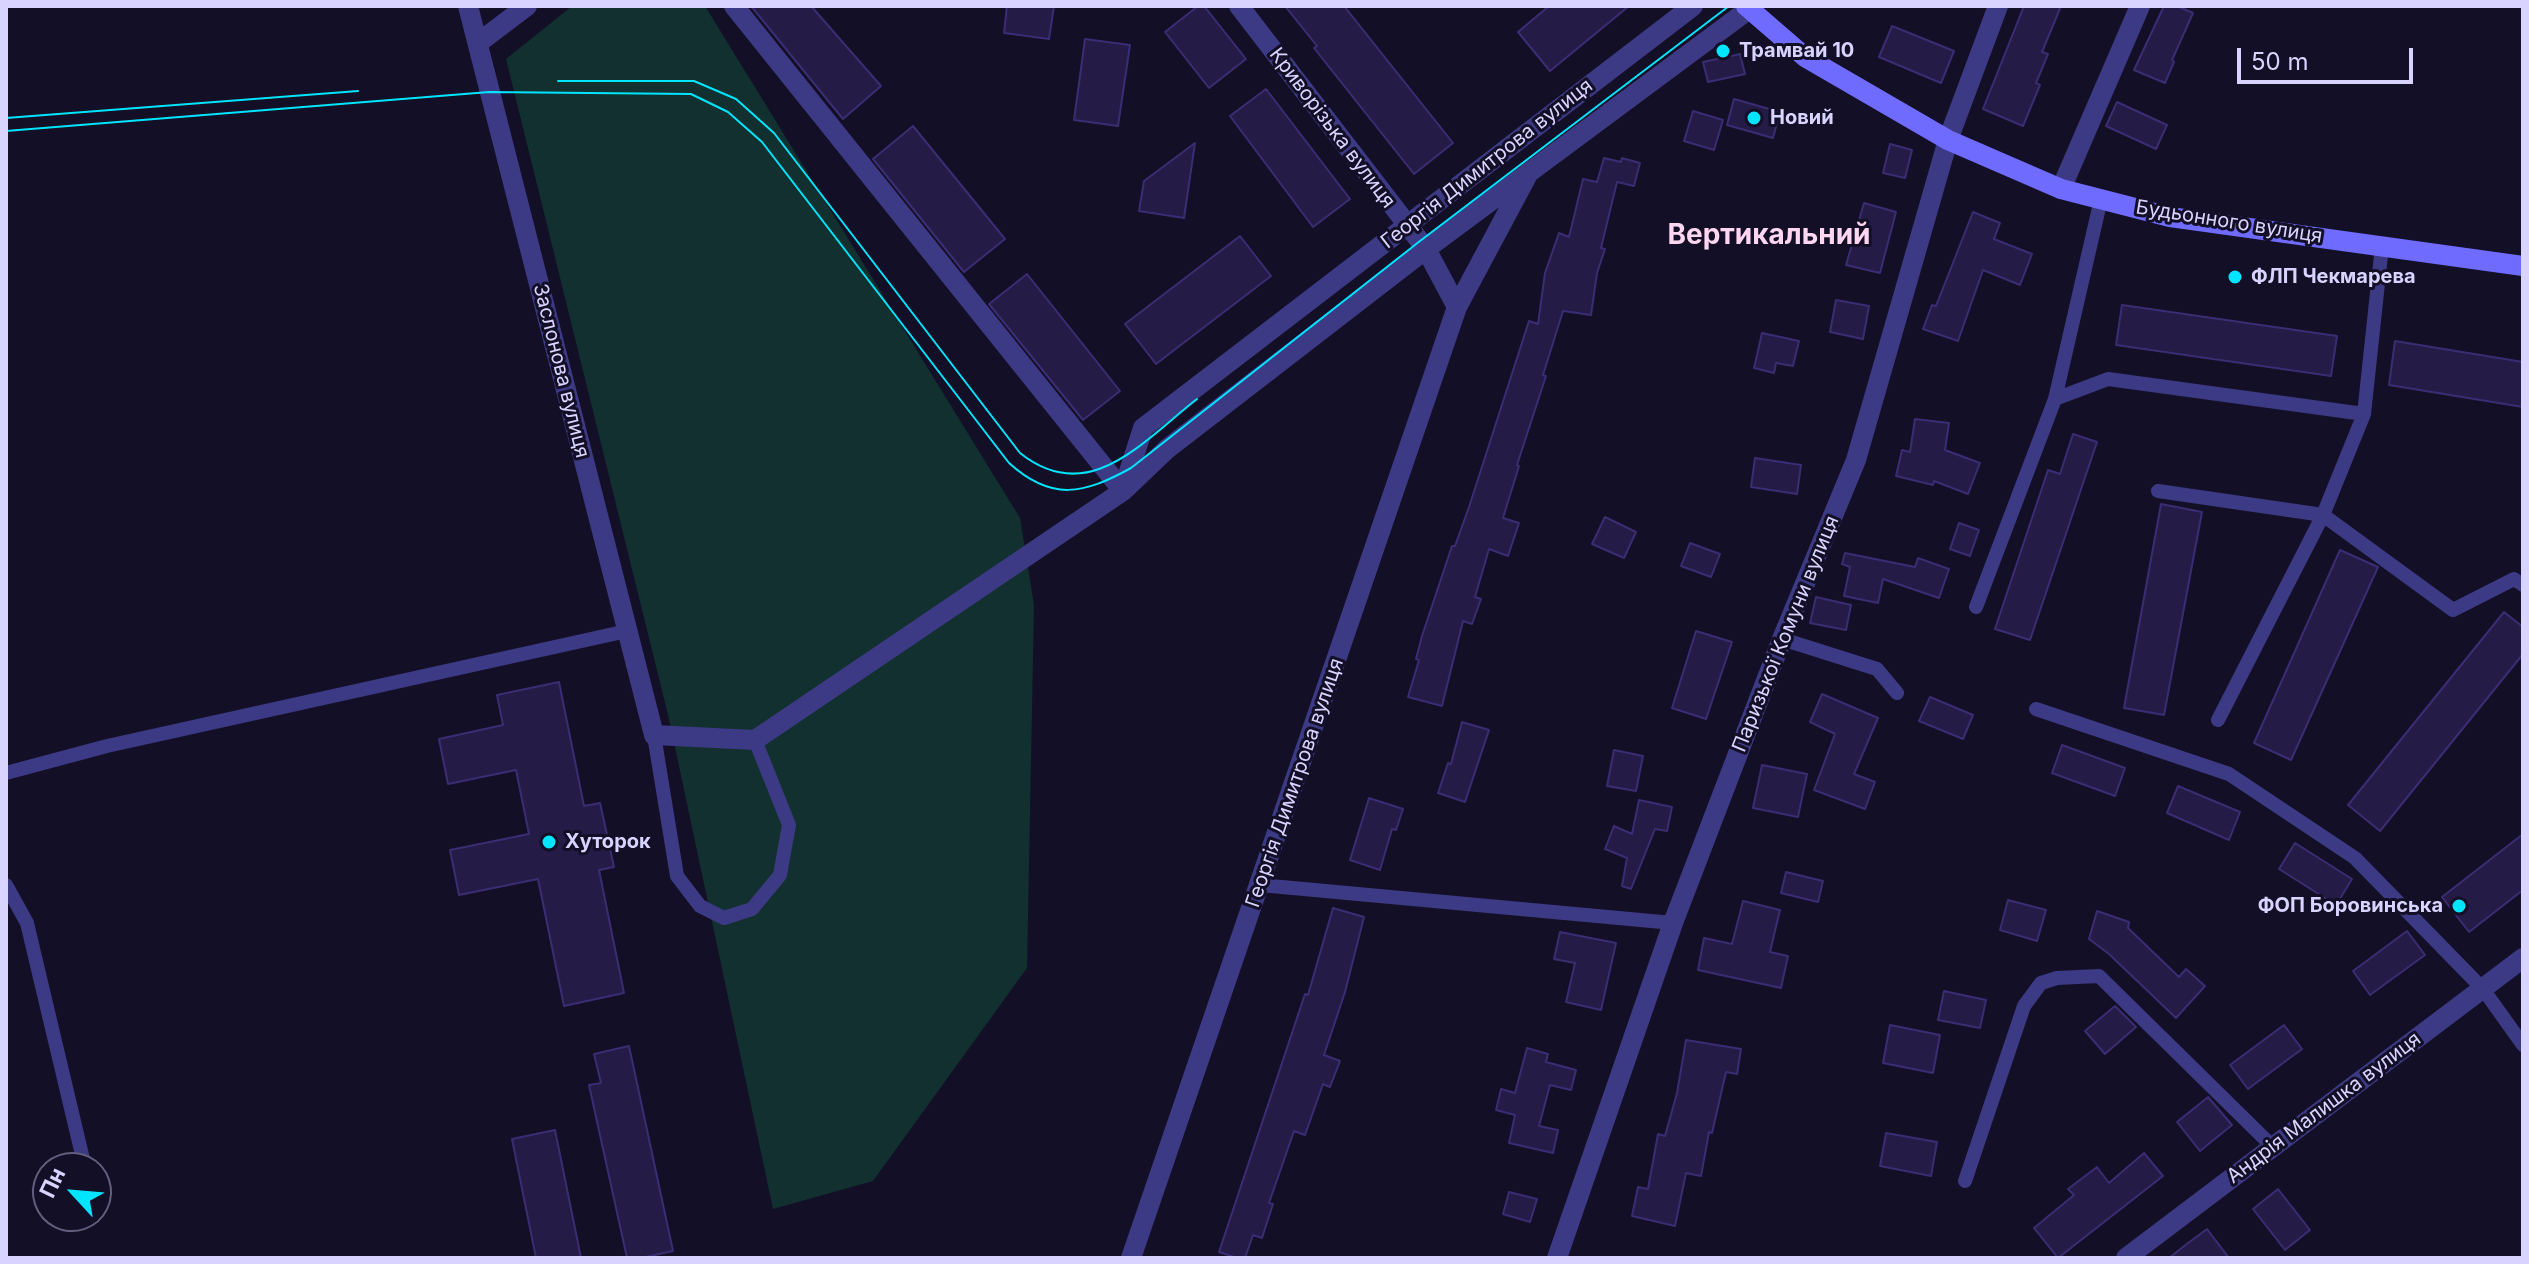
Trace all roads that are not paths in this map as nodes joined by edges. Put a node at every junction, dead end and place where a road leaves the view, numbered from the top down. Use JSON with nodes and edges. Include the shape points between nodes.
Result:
{"nodes":[{"id":1,"x":468,"y":6,"type":"edge"},
{"id":2,"x":527,"y":6,"type":"edge"},
{"id":3,"x":734,"y":6,"type":"edge"},
{"id":4,"x":1239,"y":6,"type":"edge"},
{"id":5,"x":1693,"y":6,"type":"edge"},
{"id":6,"x":1998,"y":6,"type":"edge"},
{"id":7,"x":2140,"y":6,"type":"edge"},
{"id":8,"x":1747,"y":8,"type":"edge"},
{"id":9,"x":478,"y":43,"type":"junction"},
{"id":10,"x":1948,"y":140,"type":"junction"},
{"id":11,"x":1531,"y":169,"type":"junction"},
{"id":12,"x":2061,"y":189,"type":"junction"},
{"id":13,"x":2101,"y":199,"type":"junction"},
{"id":14,"x":1407,"y":225,"type":"junction"},
{"id":15,"x":2382,"y":246,"type":"junction"},
{"id":16,"x":1426,"y":249,"type":"junction"},
{"id":17,"x":2523,"y":266,"type":"edge"},
{"id":18,"x":1457,"y":307,"type":"junction"},
{"id":19,"x":2055,"y":399,"type":"junction"},
{"id":20,"x":2364,"y":414,"type":"junction"},
{"id":21,"x":1123,"y":491,"type":"junction"},
{"id":22,"x":2158,"y":491,"type":"dead end"},
{"id":23,"x":2323,"y":515,"type":"junction"},
{"id":24,"x":2523,"y":585,"type":"edge"},
{"id":25,"x":1976,"y":607,"type":"dead end"},
{"id":26,"x":627,"y":631,"type":"junction"},
{"id":27,"x":1782,"y":639,"type":"junction"},
{"id":28,"x":1897,"y":693,"type":"dead end"},
{"id":29,"x":2036,"y":709,"type":"dead end"},
{"id":30,"x":2218,"y":720,"type":"dead end"},
{"id":31,"x":654,"y":735,"type":"junction"},
{"id":32,"x":755,"y":740,"type":"junction"},
{"id":33,"x":6,"y":773,"type":"edge"},
{"id":34,"x":6,"y":885,"type":"edge"},
{"id":35,"x":1260,"y":885,"type":"junction"},
{"id":36,"x":1673,"y":923,"type":"junction"},
{"id":37,"x":2523,"y":958,"type":"edge"},
{"id":38,"x":2483,"y":989,"type":"junction"},
{"id":39,"x":2523,"y":1045,"type":"edge"},
{"id":40,"x":2272,"y":1146,"type":"junction"},
{"id":41,"x":81,"y":1152,"type":"edge"},
{"id":42,"x":1965,"y":1181,"type":"dead end"},
{"id":43,"x":1131,"y":1258,"type":"edge"},
{"id":44,"x":1557,"y":1258,"type":"edge"},
{"id":45,"x":2126,"y":1258,"type":"edge"}],
"edges":[{"from":1,"to":9,"type":"street","name":"Заслонова вулиця"},
{"from":2,"to":9,"type":"street"},
{"from":3,"to":21,"type":"street"},
{"from":4,"to":14,"type":"street","name":"Криворізька вулиця"},
{"from":5,"to":14,"type":"street","name":"Георгія Димитрова вулиця"},
{"from":6,"to":10,"type":"street","name":"Паризької Комуни вулиця"},
{"from":7,"to":12,"type":"street"},
{"from":8,"to":10,"type":"main road","name":"Будьонного вулиця","via":[[1805,57]]},
{"from":8,"to":11,"type":"street","name":"Георгія Димитрова вулиця"},
{"from":9,"to":26,"type":"street","name":"Заслонова вулиця"},
{"from":10,"to":12,"type":"main road","name":"Будьонного вулиця"},
{"from":10,"to":27,"type":"street","name":"Паризької Комуни вулиця","via":[[1856,460]]},
{"from":11,"to":16,"type":"street","name":"Георгія Димитрова вулиця"},
{"from":11,"to":18,"type":"street","name":"Георгія Димитрова вулиця"},
{"from":12,"to":13,"type":"main road","name":"Будьонного вулиця"},
{"from":13,"to":15,"type":"main road","name":"Будьонного вулиця","via":[[2170,217]]},
{"from":13,"to":19,"type":"lane"},
{"from":14,"to":16,"type":"street","name":"Криворізька вулиця"},
{"from":14,"to":21,"type":"street","name":"Георгія Димитрова вулиця","via":[[1143,428]]},
{"from":15,"to":17,"type":"main road","name":"Будьонного вулиця"},
{"from":15,"to":20,"type":"lane"},
{"from":16,"to":18,"type":"street","name":"Георгія Димитрова вулиця"},
{"from":16,"to":21,"type":"street","name":"Георгія Димитрова вулиця","via":[[1167,449]]},
{"from":18,"to":35,"type":"street","name":"Георгія Димитрова вулиця"},
{"from":19,"to":20,"type":"lane","via":[[2108,379]]},
{"from":19,"to":25,"type":"lane"},
{"from":20,"to":23,"type":"lane"},
{"from":21,"to":32,"type":"street","name":"Георгія Димитрова вулиця"},
{"from":22,"to":23,"type":"lane"},
{"from":23,"to":24,"type":"lane","via":[[2453,610],[2514,579]]},
{"from":23,"to":30,"type":"lane"},
{"from":26,"to":31,"type":"street","name":"Заслонова вулиця"},
{"from":26,"to":33,"type":"lane"},
{"from":27,"to":28,"type":"lane","via":[[1877,669]]},
{"from":27,"to":36,"type":"street","name":"Паризької Комуни вулиця"},
{"from":29,"to":38,"type":"lane","via":[[2229,774],[2355,858]]},
{"from":31,"to":32,"type":"street"},
{"from":31,"to":32,"type":"lane","via":[[677,876],[700,906],[724,918],[752,909],[780,875],[789,825]]},
{"from":34,"to":41,"type":"lane","via":[[27,923]]},
{"from":35,"to":36,"type":"lane"},
{"from":35,"to":43,"type":"street","name":"Георгія Димитрова вулиця"},
{"from":36,"to":44,"type":"street","name":"Паризької Комуни вулиця"},
{"from":37,"to":38,"type":"street","name":"Андрія Малишка вулиця"},
{"from":38,"to":39,"type":"lane"},
{"from":38,"to":40,"type":"street","name":"Андрія Малишка вулиця"},
{"from":40,"to":42,"type":"lane","via":[[2099,976],[2057,978],[2041,983],[2024,1006]]},
{"from":40,"to":45,"type":"street","name":"Андрія Малишка вулиця"}]}
